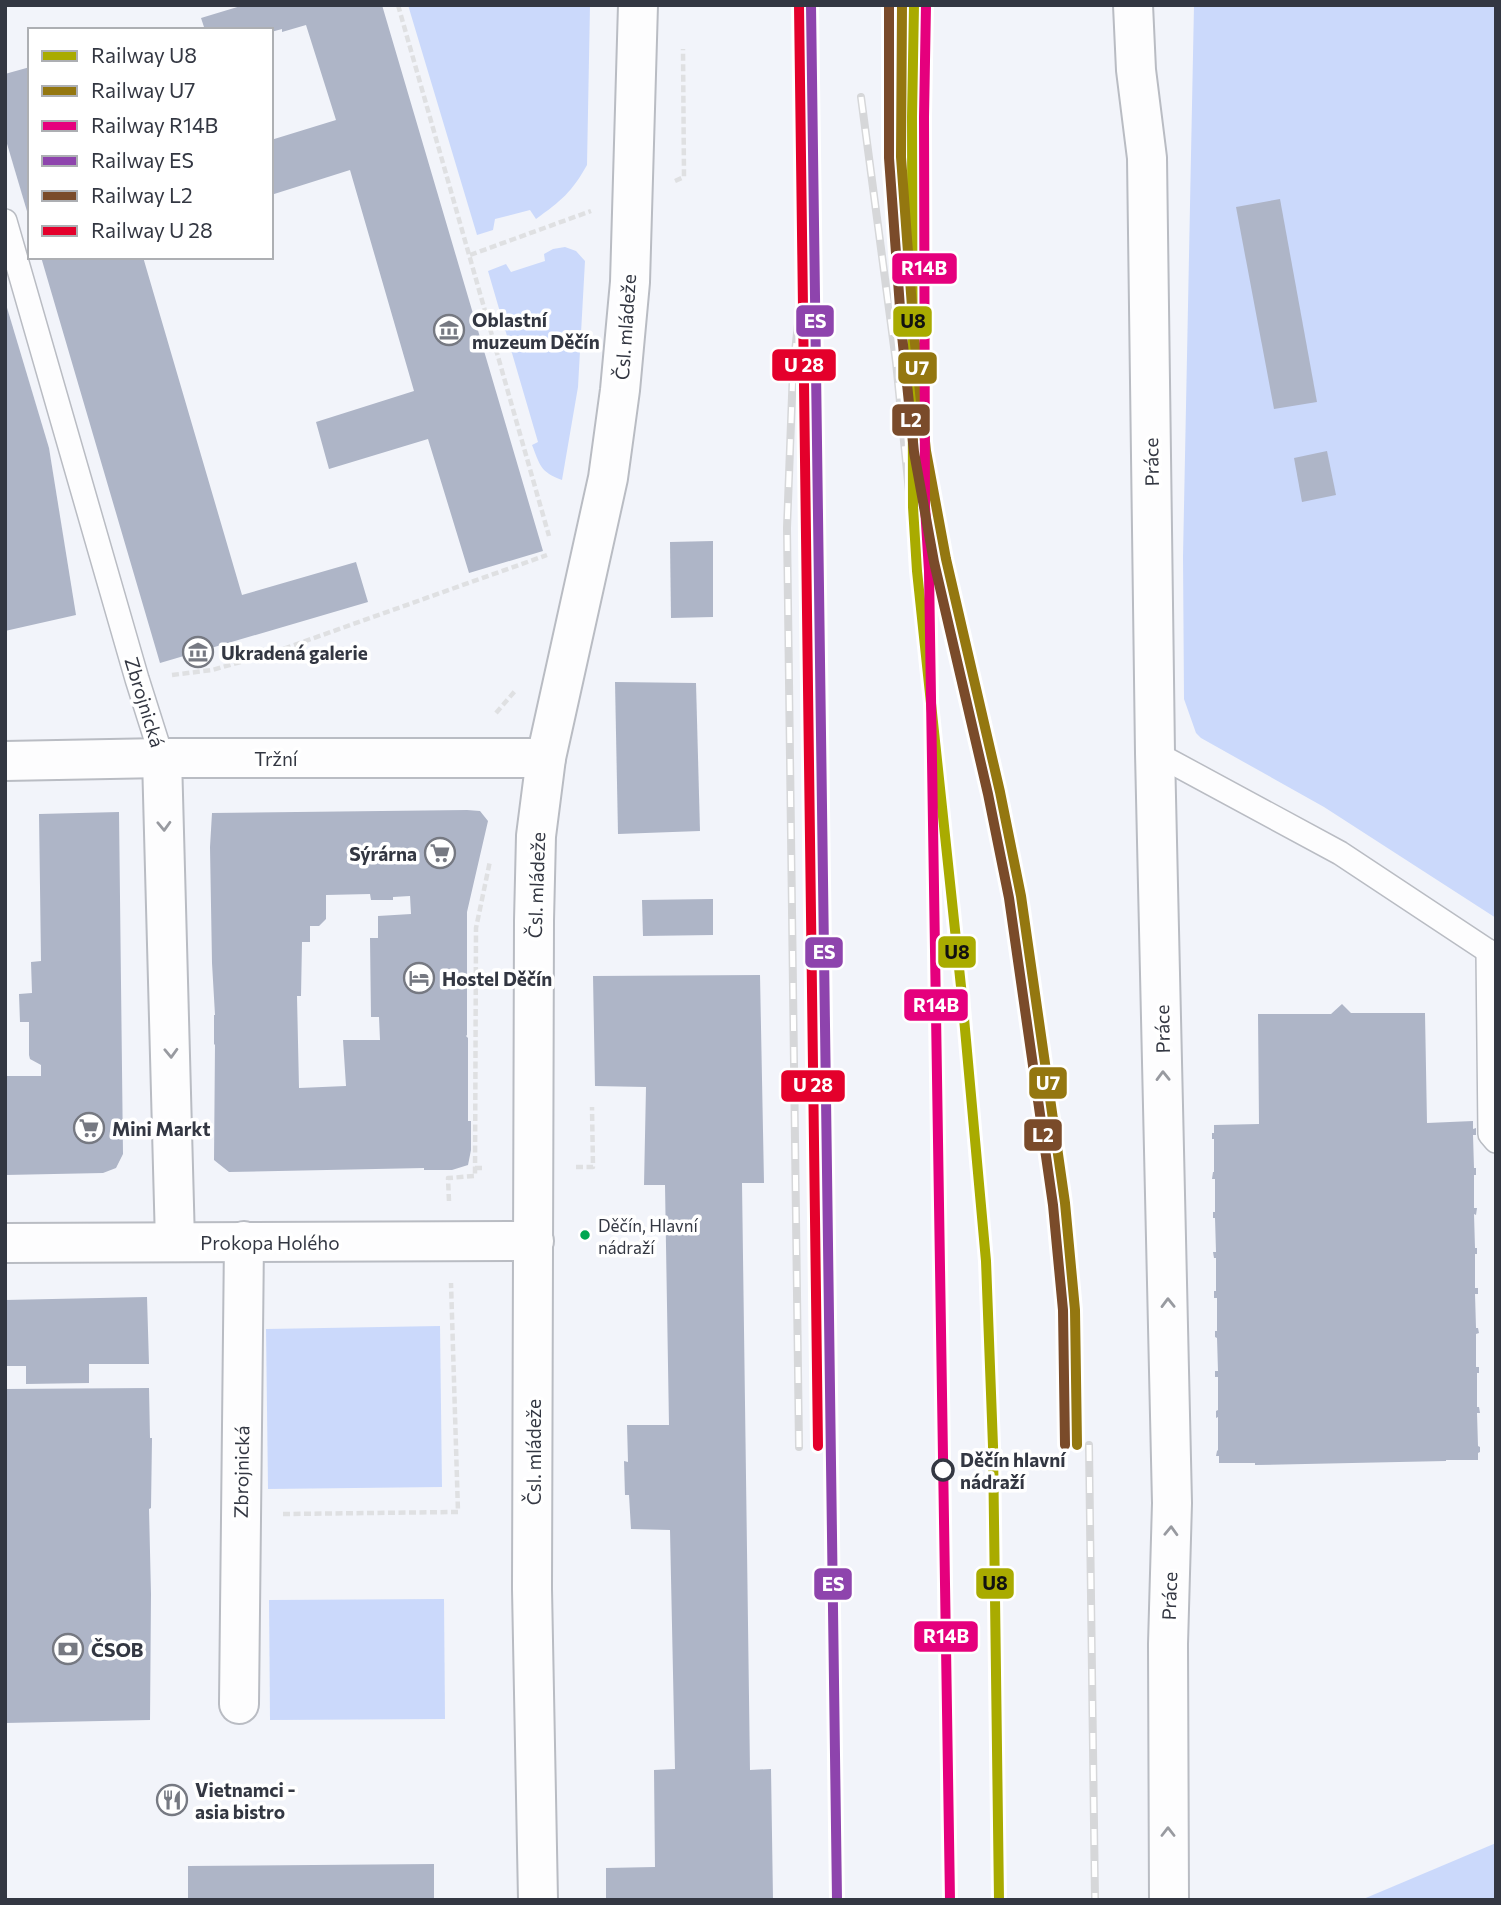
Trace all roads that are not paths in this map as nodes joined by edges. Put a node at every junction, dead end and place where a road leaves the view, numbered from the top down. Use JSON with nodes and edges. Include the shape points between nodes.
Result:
{"nodes":[{"id":1,"x":638,"y":5,"type":"edge"},
{"id":2,"x":1133,"y":5,"type":"edge"},
{"id":3,"x":1159,"y":5,"type":"edge"},
{"id":4,"x":1147,"y":158,"type":"junction"},
{"id":5,"x":5,"y":221,"type":"edge"},
{"id":6,"x":1156,"y":753,"type":"junction"},
{"id":7,"x":163,"y":758,"type":"junction"},
{"id":8,"x":546,"y":758,"type":"junction"},
{"id":9,"x":5,"y":761,"type":"edge"},
{"id":10,"x":1492,"y":955,"type":"edge"},
{"id":11,"x":1496,"y":1141,"type":"edge"},
{"id":12,"x":175,"y":1241,"type":"junction"},
{"id":13,"x":244,"y":1241,"type":"junction"},
{"id":14,"x":534,"y":1241,"type":"junction"},
{"id":15,"x":5,"y":1243,"type":"edge"},
{"id":16,"x":239,"y":1703,"type":"dead end"},
{"id":17,"x":538,"y":1900,"type":"edge"},
{"id":18,"x":1169,"y":1900,"type":"edge"}],
"edges":[{"from":1,"to":8,"type":"street","name":"Čsl. mládeže","via":[[630,282],[620,390],[608,478]]},
{"from":2,"to":4,"type":"street","name":"Práce"},
{"from":3,"to":4,"type":"street","name":"Práce"},
{"from":4,"to":6,"type":"street","name":"Práce"},
{"from":5,"to":7,"type":"lane","name":"Zbrojnická"},
{"from":6,"to":10,"type":"lane","via":[[1340,853]]},
{"from":18,"to":6,"type":"street","name":"Práce","one_way":true,"via":[[1172,1503]]},
{"from":7,"to":8,"type":"street","name":"Tržní"},
{"from":7,"to":9,"type":"street","name":"Tržní"},
{"from":7,"to":12,"type":"street","name":"Zbrojnická","one_way":true},
{"from":8,"to":14,"type":"street","name":"Čsl. mládeže","via":[[536,836]]},
{"from":10,"to":11,"type":"lane","via":[[1490,1134]]},
{"from":12,"to":13,"type":"street","name":"Prokopa Holého"},
{"from":12,"to":15,"type":"street","name":"Prokopa Holého"},
{"from":13,"to":14,"type":"street","name":"Prokopa Holého"},
{"from":13,"to":16,"type":"street","name":"Zbrojnická"},
{"from":14,"to":17,"type":"street","name":"Čsl. mládeže","via":[[532,1589]]}]}
